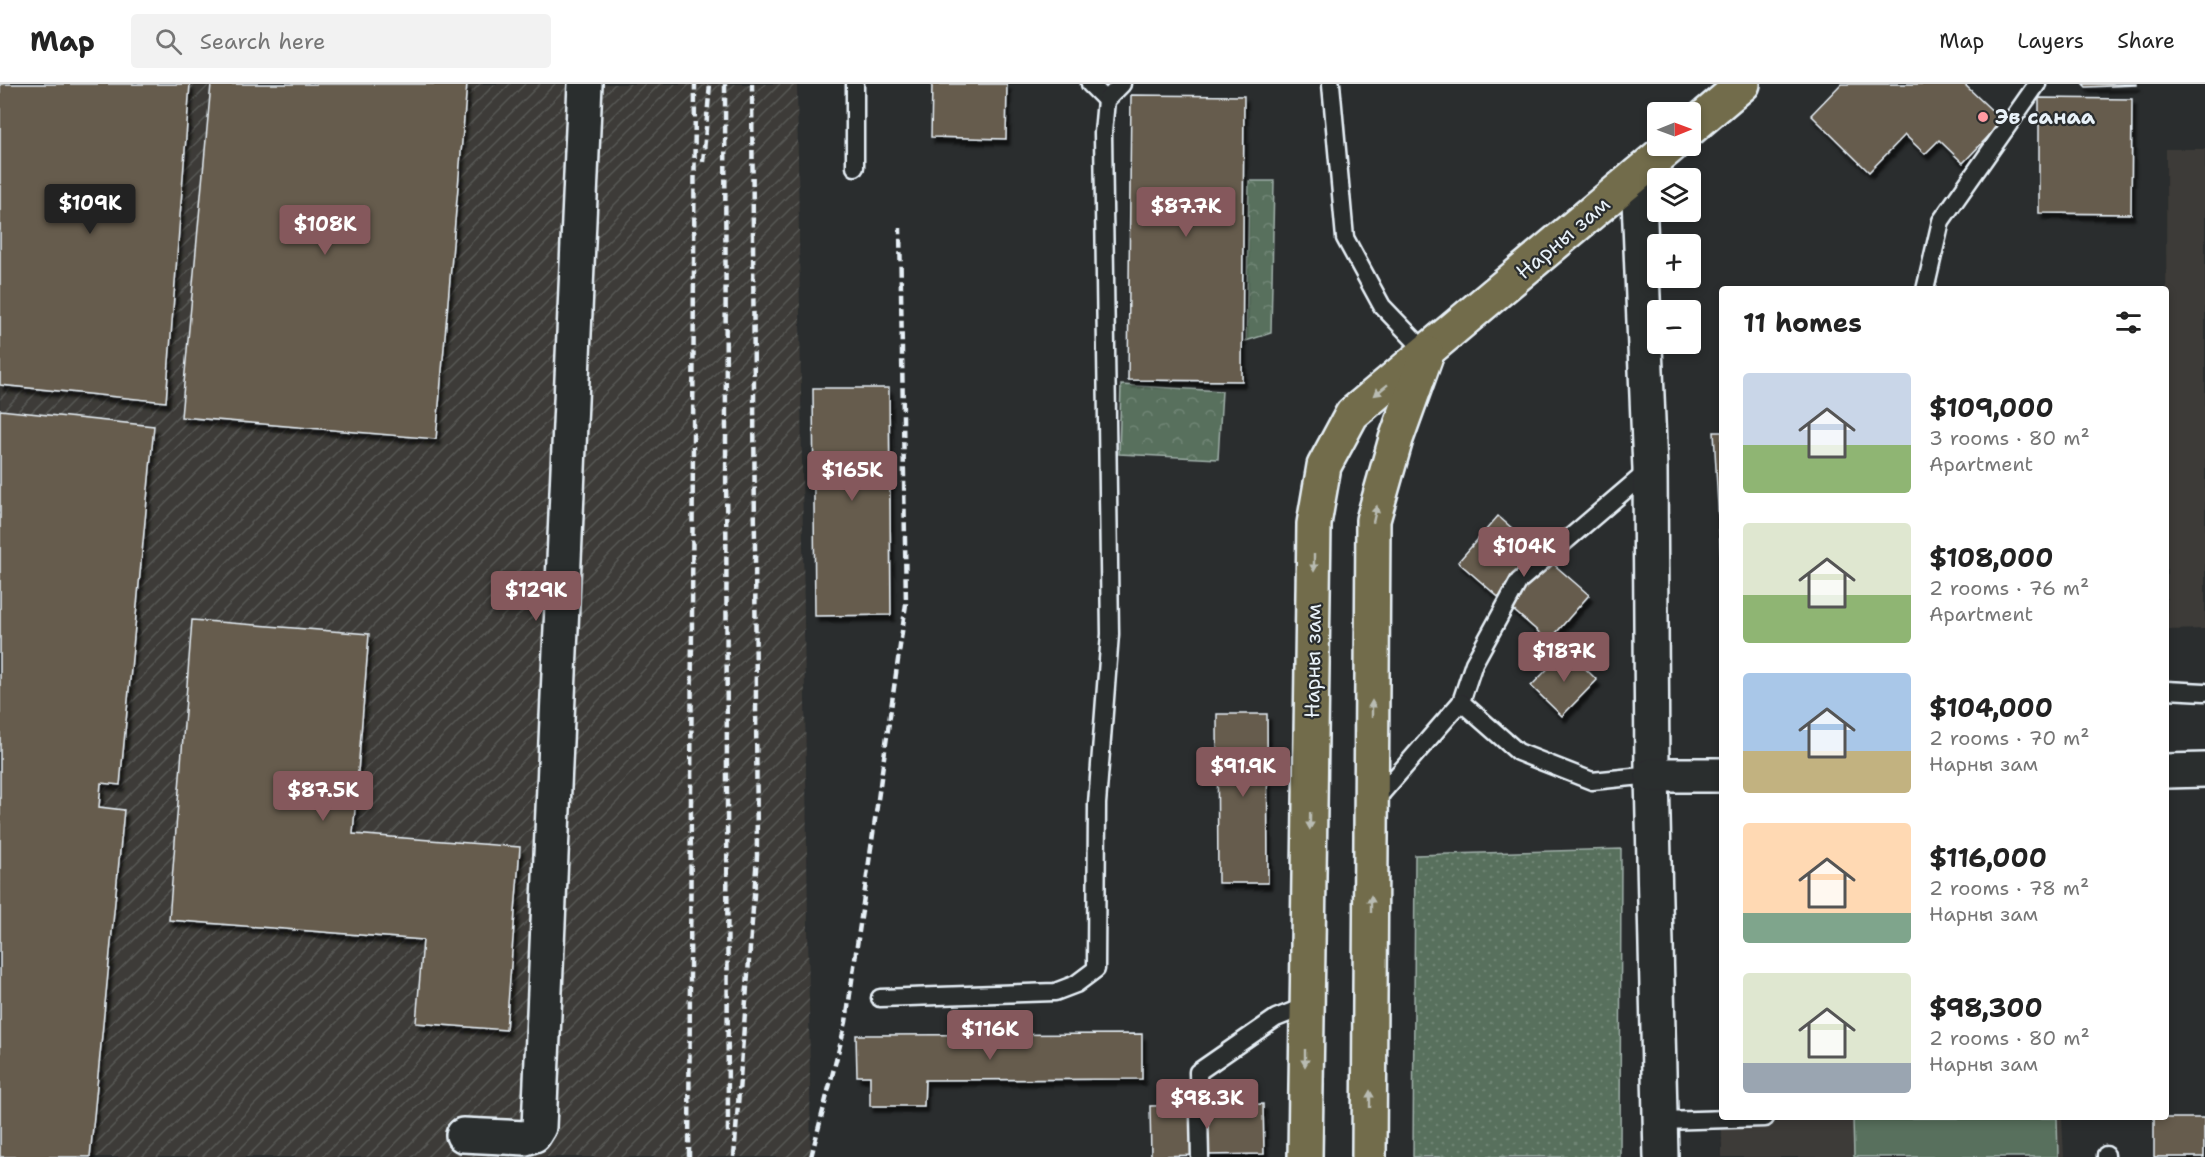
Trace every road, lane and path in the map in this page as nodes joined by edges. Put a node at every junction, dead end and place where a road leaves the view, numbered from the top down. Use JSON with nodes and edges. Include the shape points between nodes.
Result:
{"nodes":[{"id":1,"x":585,"y":84,"type":"edge"},
{"id":2,"x":855,"y":84,"type":"edge"},
{"id":3,"x":1090,"y":84,"type":"edge"},
{"id":4,"x":1122,"y":84,"type":"edge"},
{"id":5,"x":1332,"y":84,"type":"edge"},
{"id":6,"x":1743,"y":84,"type":"edge"},
{"id":7,"x":2037,"y":84,"type":"edge"},
{"id":8,"x":1106,"y":100,"type":"junction"},
{"id":9,"x":1701,"y":120,"type":"edge"},
{"id":10,"x":1659,"y":156,"type":"edge"},
{"id":11,"x":855,"y":167,"type":"dead end"},
{"id":12,"x":1638,"y":174,"type":"junction"},
{"id":13,"x":1926,"y":286,"type":"edge"},
{"id":14,"x":1427,"y":353,"type":"junction"},
{"id":15,"x":1650,"y":469,"type":"junction"},
{"id":16,"x":2169,"y":690,"type":"edge"},
{"id":17,"x":2205,"y":692,"type":"edge"},
{"id":18,"x":1461,"y":702,"type":"junction"},
{"id":19,"x":2205,"y":770,"type":"edge"},
{"id":20,"x":2169,"y":771,"type":"edge"},
{"id":21,"x":1719,"y":775,"type":"edge"},
{"id":22,"x":1652,"y":776,"type":"junction"},
{"id":23,"x":1372,"y":804,"type":"junction"},
{"id":24,"x":880,"y":998,"type":"dead end"},
{"id":25,"x":1306,"y":1006,"type":"junction"},
{"id":26,"x":1719,"y":1119,"type":"edge"},
{"id":27,"x":1661,"y":1121,"type":"junction"},
{"id":28,"x":464,"y":1135,"type":"dead end"},
{"id":29,"x":1200,"y":1157,"type":"edge"},
{"id":30,"x":1305,"y":1157,"type":"edge"},
{"id":31,"x":1369,"y":1157,"type":"edge"},
{"id":32,"x":1661,"y":1157,"type":"edge"}],
"edges":[{"from":1,"to":28,"type":"street","via":[[539,1127],[534,1135],[525,1138]]},
{"from":2,"to":11,"type":"lane"},
{"from":3,"to":8,"type":"lane"},
{"from":4,"to":8,"type":"lane"},
{"from":5,"to":14,"type":"lane","via":[[1345,238],[1382,306]]},
{"from":6,"to":9,"type":"main road"},
{"from":7,"to":13,"type":"lane","via":[[1941,221]]},
{"from":8,"to":24,"type":"lane","via":[[1103,133],[1110,634],[1097,804],[1096,969],[1076,984],[1055,992]]},
{"from":10,"to":12,"type":"main road","name":"Нарны зам"},
{"from":12,"to":14,"type":"main road","name":"Нарны зам"},
{"from":12,"to":15,"type":"street"},
{"from":23,"to":14,"type":"main road","name":"Нарны зам","one_way":true,"via":[[1373,520],[1396,439]]},
{"from":14,"to":25,"type":"main road","name":"Нарны зам","one_way":true,"via":[[1352,414],[1324,466],[1314,524]]},
{"from":15,"to":18,"type":"lane","via":[[1519,581],[1474,663]]},
{"from":15,"to":22,"type":"street"},
{"from":16,"to":17,"type":"lane"},
{"from":18,"to":22,"type":"lane","via":[[1518,752],[1592,781]]},
{"from":18,"to":23,"type":"lane"},
{"from":19,"to":20,"type":"street"},
{"from":21,"to":22,"type":"street"},
{"from":22,"to":27,"type":"street"},
{"from":31,"to":23,"type":"main road","name":"Нарны зам","one_way":true},
{"from":25,"to":29,"type":"lane","via":[[1275,1018],[1198,1072]]},
{"from":25,"to":30,"type":"main road","name":"Нарны зам","one_way":true},
{"from":26,"to":27,"type":"lane"},
{"from":27,"to":32,"type":"street"}]}
